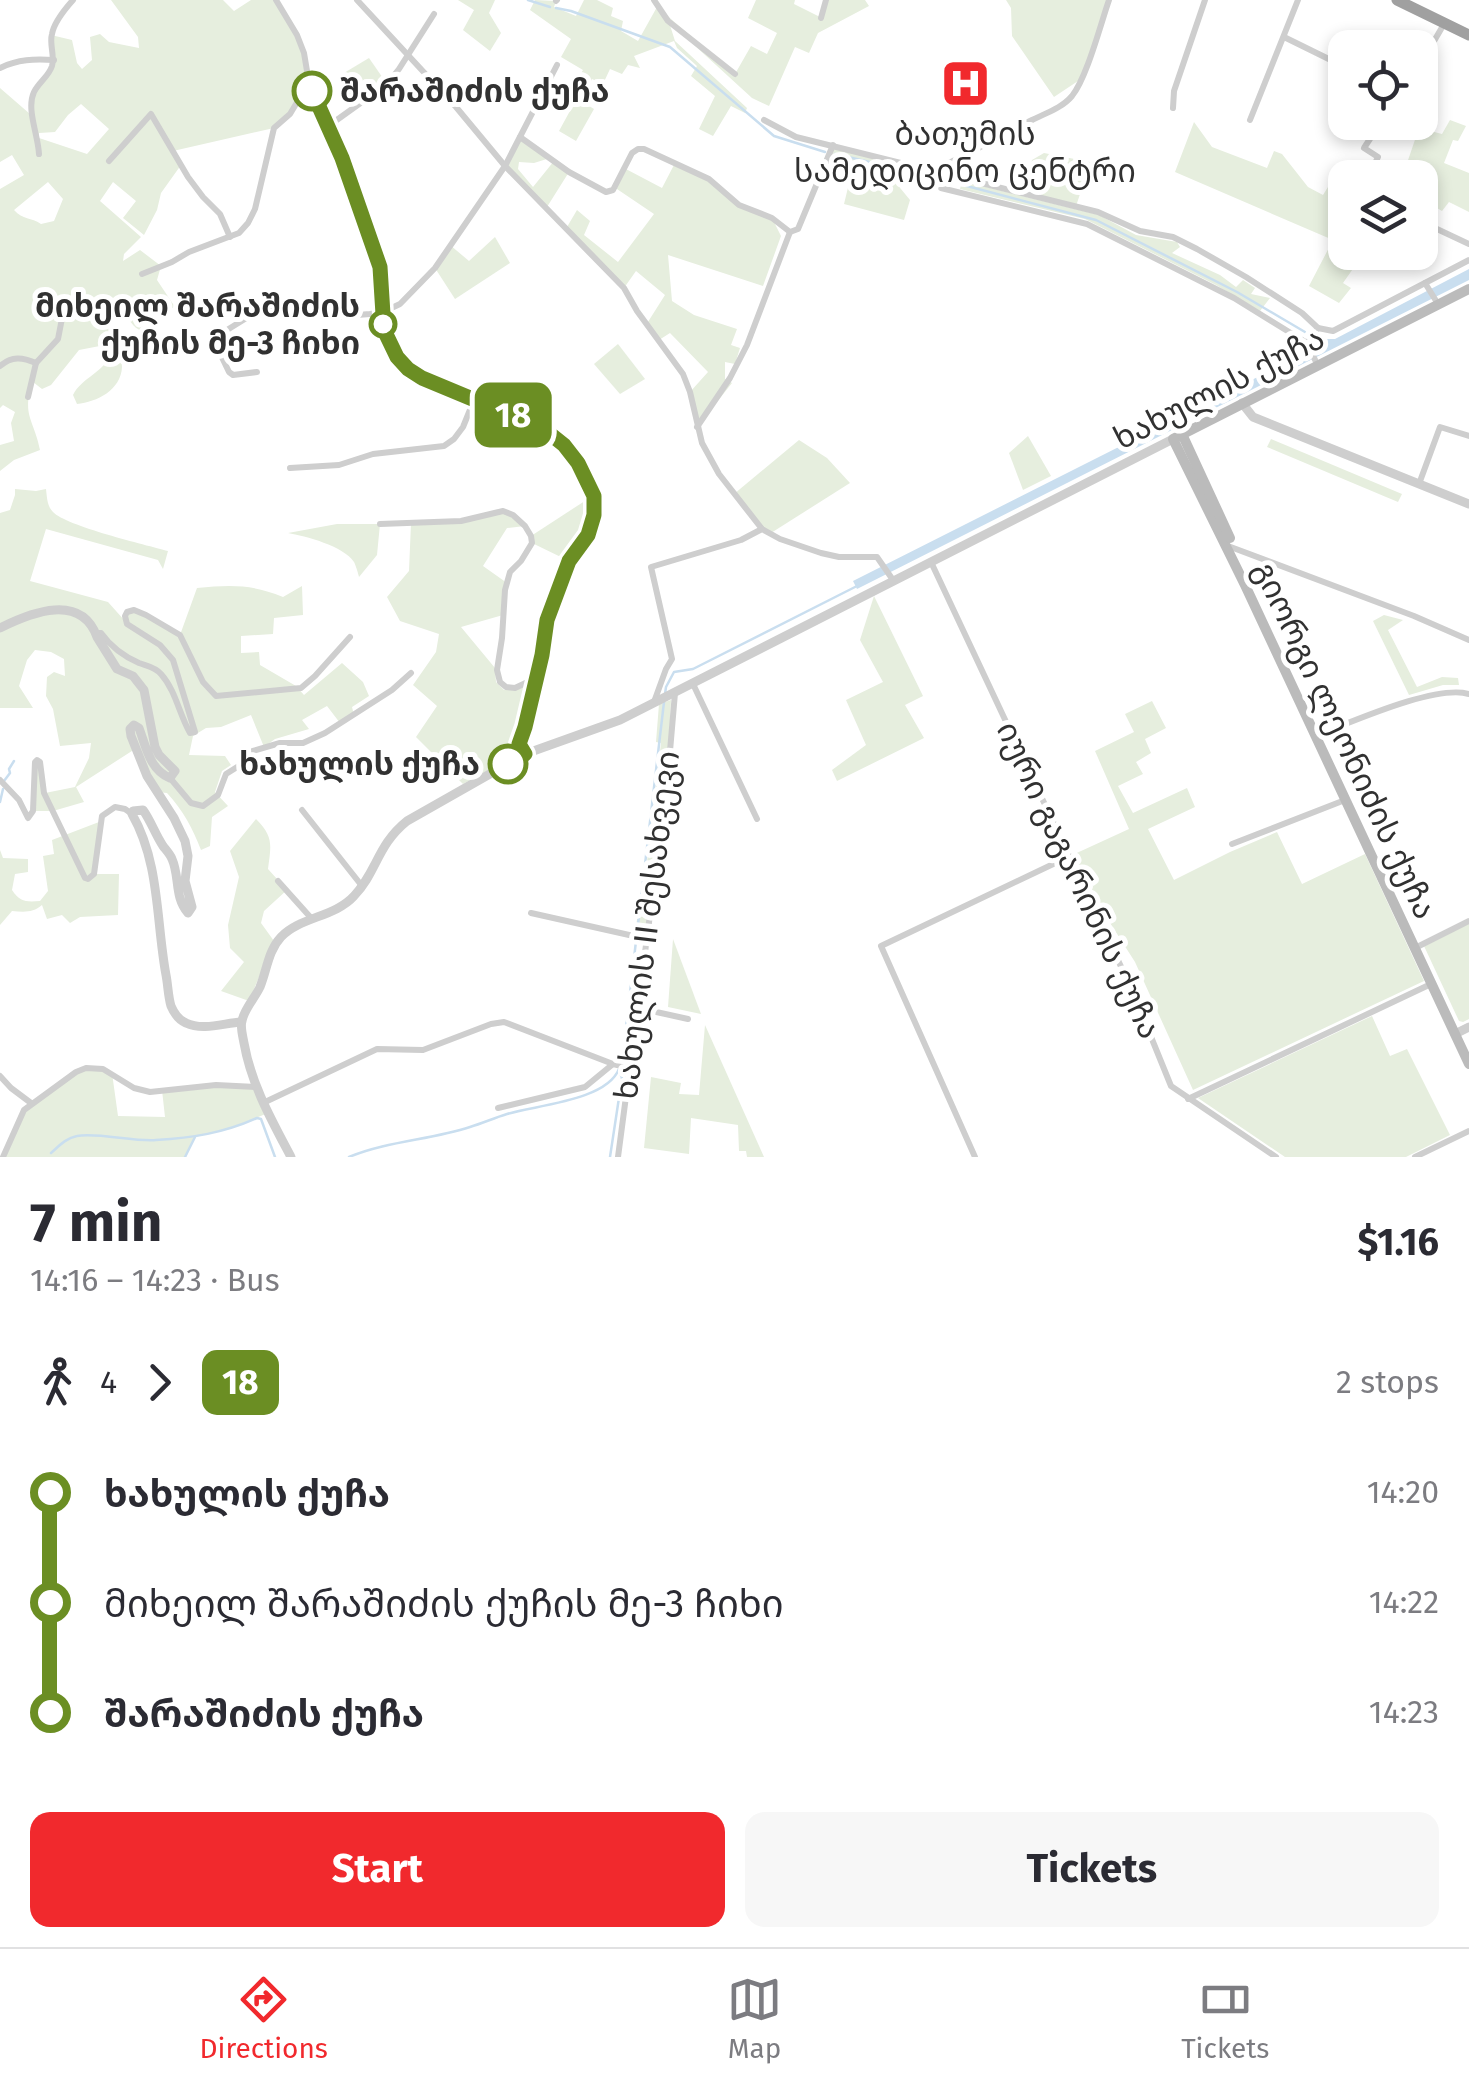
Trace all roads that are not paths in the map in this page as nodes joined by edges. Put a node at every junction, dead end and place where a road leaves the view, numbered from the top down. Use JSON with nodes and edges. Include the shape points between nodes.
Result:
{"nodes":[{"id":1,"x":73,"y":0,"type":"edge"},
{"id":2,"x":276,"y":0,"type":"edge"},
{"id":3,"x":357,"y":0,"type":"edge"},
{"id":4,"x":654,"y":0,"type":"edge"},
{"id":5,"x":826,"y":0,"type":"edge"},
{"id":6,"x":1109,"y":0,"type":"edge"},
{"id":7,"x":1205,"y":0,"type":"edge"},
{"id":8,"x":1298,"y":0,"type":"edge"},
{"id":9,"x":1398,"y":0,"type":"edge"},
{"id":10,"x":434,"y":14,"type":"dead end"},
{"id":11,"x":821,"y":18,"type":"dead end"},
{"id":12,"x":1445,"y":23,"type":"junction"},
{"id":13,"x":1469,"y":34,"type":"edge"},
{"id":14,"x":1438,"y":35,"type":"edge"},
{"id":15,"x":1284,"y":37,"type":"junction"},
{"id":16,"x":408,"y":56,"type":"junction"},
{"id":17,"x":1328,"y":59,"type":"edge"},
{"id":18,"x":54,"y":60,"type":"junction"},
{"id":19,"x":558,"y":65,"type":"dead end"},
{"id":20,"x":0,"y":68,"type":"edge"},
{"id":21,"x":735,"y":74,"type":"dead end"},
{"id":22,"x":309,"y":83,"type":"junction"},
{"id":23,"x":1173,"y":108,"type":"dead end"},
{"id":24,"x":764,"y":120,"type":"dead end"},
{"id":25,"x":1250,"y":120,"type":"dead end"},
{"id":26,"x":328,"y":128,"type":"junction"},
{"id":27,"x":520,"y":137,"type":"junction"},
{"id":28,"x":1369,"y":140,"type":"edge"},
{"id":29,"x":834,"y":145,"type":"junction"},
{"id":30,"x":39,"y":154,"type":"dead end"},
{"id":31,"x":1377,"y":160,"type":"edge"},
{"id":32,"x":109,"y":161,"type":"dead end"},
{"id":33,"x":504,"y":166,"type":"junction"},
{"id":34,"x":941,"y":172,"type":"junction"},
{"id":35,"x":1438,"y":229,"type":"edge"},
{"id":36,"x":790,"y":232,"type":"junction"},
{"id":37,"x":230,"y":237,"type":"junction"},
{"id":38,"x":1469,"y":244,"type":"edge"},
{"id":39,"x":1469,"y":260,"type":"edge"},
{"id":40,"x":142,"y":274,"type":"dead end"},
{"id":41,"x":1427,"y":286,"type":"junction"},
{"id":42,"x":1469,"y":289,"type":"edge"},
{"id":43,"x":1436,"y":302,"type":"junction"},
{"id":44,"x":65,"y":303,"type":"dead end"},
{"id":45,"x":383,"y":312,"type":"junction"},
{"id":46,"x":1318,"y":328,"type":"junction"},
{"id":47,"x":1308,"y":345,"type":"junction"},
{"id":48,"x":36,"y":363,"type":"junction"},
{"id":49,"x":1316,"y":363,"type":"junction"},
{"id":50,"x":0,"y":366,"type":"edge"},
{"id":51,"x":256,"y":372,"type":"dead end"},
{"id":52,"x":28,"y":397,"type":"dead end"},
{"id":53,"x":474,"y":400,"type":"junction"},
{"id":54,"x":1242,"y":404,"type":"junction"},
{"id":55,"x":697,"y":426,"type":"junction"},
{"id":56,"x":1178,"y":436,"type":"junction"},
{"id":57,"x":1469,"y":436,"type":"edge"},
{"id":58,"x":290,"y":468,"type":"dead end"},
{"id":59,"x":1420,"y":484,"type":"junction"},
{"id":60,"x":1469,"y":504,"type":"edge"},
{"id":61,"x":380,"y":524,"type":"dead end"},
{"id":62,"x":762,"y":528,"type":"junction"},
{"id":63,"x":1230,"y":547,"type":"junction"},
{"id":64,"x":931,"y":561,"type":"junction"},
{"id":65,"x":893,"y":580,"type":"junction"},
{"id":66,"x":0,"y":628,"type":"edge"},
{"id":67,"x":97,"y":633,"type":"junction"},
{"id":68,"x":350,"y":637,"type":"dead end"},
{"id":69,"x":1469,"y":640,"type":"edge"},
{"id":70,"x":411,"y":672,"type":"dead end"},
{"id":71,"x":535,"y":678,"type":"junction"},
{"id":72,"x":693,"y":684,"type":"junction"},
{"id":73,"x":673,"y":694,"type":"junction"},
{"id":74,"x":1469,"y":694,"type":"edge"},
{"id":75,"x":656,"y":702,"type":"junction"},
{"id":76,"x":1319,"y":735,"type":"junction"},
{"id":77,"x":525,"y":754,"type":"junction"},
{"id":78,"x":170,"y":778,"type":"junction"},
{"id":79,"x":2,"y":782,"type":"edge"},
{"id":80,"x":1345,"y":800,"type":"junction"},
{"id":81,"x":302,"y":810,"type":"dead end"},
{"id":82,"x":132,"y":814,"type":"junction"},
{"id":83,"x":756,"y":819,"type":"dead end"},
{"id":84,"x":1232,"y":844,"type":"dead end"},
{"id":85,"x":1068,"y":857,"type":"junction"},
{"id":86,"x":278,"y":881,"type":"dead end"},
{"id":87,"x":362,"y":886,"type":"junction"},
{"id":88,"x":531,"y":913,"type":"dead end"},
{"id":89,"x":312,"y":919,"type":"junction"},
{"id":90,"x":1469,"y":921,"type":"edge"},
{"id":91,"x":639,"y":938,"type":"junction"},
{"id":92,"x":1417,"y":947,"type":"junction"},
{"id":93,"x":1431,"y":984,"type":"junction"},
{"id":94,"x":638,"y":1008,"type":"junction"},
{"id":95,"x":688,"y":1019,"type":"dead end"},
{"id":96,"x":241,"y":1022,"type":"junction"},
{"id":97,"x":1462,"y":1031,"type":"edge"},
{"id":98,"x":1469,"y":1050,"type":"edge"},
{"id":99,"x":614,"y":1064,"type":"junction"},
{"id":100,"x":1469,"y":1064,"type":"edge"},
{"id":101,"x":630,"y":1068,"type":"junction"},
{"id":102,"x":0,"y":1076,"type":"edge"},
{"id":103,"x":256,"y":1087,"type":"junction"},
{"id":104,"x":1188,"y":1099,"type":"junction"},
{"id":105,"x":31,"y":1103,"type":"junction"},
{"id":106,"x":263,"y":1103,"type":"junction"},
{"id":107,"x":498,"y":1108,"type":"dead end"},
{"id":108,"x":1469,"y":1131,"type":"edge"},
{"id":109,"x":3,"y":1157,"type":"edge"},
{"id":110,"x":291,"y":1157,"type":"edge"},
{"id":111,"x":618,"y":1157,"type":"edge"},
{"id":112,"x":975,"y":1157,"type":"edge"},
{"id":113,"x":1276,"y":1157,"type":"edge"},
{"id":114,"x":1416,"y":1157,"type":"edge"}],
"edges":[{"from":1,"to":18,"type":"street","via":[[51,35]]},
{"from":2,"to":22,"type":"street","via":[[304,53]]},
{"from":3,"to":16,"type":"street"},
{"from":4,"to":21,"type":"street","via":[[668,20]]},
{"from":5,"to":11,"type":"street"},
{"from":6,"to":34,"type":"street","via":[[1084,76],[1069,100]]},
{"from":7,"to":23,"type":"street"},
{"from":8,"to":15,"type":"street"},
{"from":9,"to":12,"type":"highway"},
{"from":10,"to":16,"type":"street"},
{"from":12,"to":13,"type":"highway"},
{"from":12,"to":14,"type":"street"},
{"from":15,"to":17,"type":"street"},
{"from":15,"to":25,"type":"street"},
{"from":16,"to":26,"type":"street","via":[[387,84]]},
{"from":16,"to":33,"type":"street"},
{"from":18,"to":20,"type":"street"},
{"from":18,"to":30,"type":"street","via":[[32,96]]},
{"from":19,"to":27,"type":"street"},
{"from":22,"to":26,"type":"street"},
{"from":22,"to":37,"type":"street","via":[[274,128],[255,209]]},
{"from":24,"to":29,"type":"street","via":[[796,137]]},
{"from":26,"to":45,"type":"street","via":[[380,267]]},
{"from":27,"to":33,"type":"street"},
{"from":27,"to":36,"type":"street","via":[[606,192],[632,153],[644,149],[709,179],[739,205]]},
{"from":28,"to":31,"type":"street","via":[[1364,148]]},
{"from":29,"to":34,"type":"street"},
{"from":29,"to":36,"type":"street","via":[[798,228]]},
{"from":32,"to":37,"type":"street","via":[[151,114]]},
{"from":33,"to":45,"type":"street","via":[[435,268]]},
{"from":33,"to":55,"type":"street","via":[[624,288],[683,374]]},
{"from":34,"to":46,"type":"street","via":[[1174,237],[1246,276]]},
{"from":34,"to":47,"type":"street","via":[[941,188],[1087,224],[1234,298]]},
{"from":35,"to":38,"type":"street"},
{"from":36,"to":55,"type":"street","via":[[747,344]]},
{"from":37,"to":40,"type":"street"},
{"from":39,"to":41,"type":"street","name":"ხახულის ქუჩა"},
{"from":41,"to":43,"type":"street"},
{"from":41,"to":46,"type":"street","name":"ხახულის ქუჩა","via":[[1333,331]]},
{"from":42,"to":43,"type":"main road","name":"ხახულის ქუჩა"},
{"from":43,"to":49,"type":"main road","name":"ხახულის ქუჩა"},
{"from":44,"to":48,"type":"street","via":[[58,339]]},
{"from":45,"to":51,"type":"street","via":[[331,317],[285,308],[248,317],[219,338],[218,349],[234,376]]},
{"from":45,"to":53,"type":"street","via":[[390,344],[408,369]]},
{"from":46,"to":47,"type":"street","name":"ხახულის ქუჩა"},
{"from":47,"to":49,"type":"street"},
{"from":48,"to":50,"type":"street","via":[[8,359]]},
{"from":48,"to":52,"type":"street"},
{"from":49,"to":54,"type":"main road","name":"ხახულის ქუჩა"},
{"from":53,"to":58,"type":"street","via":[[444,446]]},
{"from":53,"to":71,"type":"street","via":[[564,445],[594,496],[588,535],[569,561],[547,620]]},
{"from":54,"to":56,"type":"main road","name":"ხახულის ქუჩა"},
{"from":54,"to":59,"type":"street","via":[[1253,417]]},
{"from":55,"to":62,"type":"street","via":[[719,474]]},
{"from":56,"to":63,"type":"main road","name":"გიორგი ლეონიძის ქუჩა"},
{"from":56,"to":64,"type":"street","name":"ხახულის ქუჩა"},
{"from":57,"to":59,"type":"street","via":[[1440,427]]},
{"from":59,"to":60,"type":"street"},
{"from":61,"to":71,"type":"street","via":[[514,515],[532,543],[505,590],[498,670],[506,688]]},
{"from":62,"to":65,"type":"street","via":[[822,554],[877,557]]},
{"from":62,"to":75,"type":"street","via":[[651,566],[672,659]]},
{"from":63,"to":69,"type":"street"},
{"from":63,"to":76,"type":"main road","name":"გიორგი ლეონიძის ქუჩა"},
{"from":64,"to":65,"type":"street","name":"ხახულის ქუჩა"},
{"from":64,"to":85,"type":"street","name":"იური გაგარინის ქუჩა"},
{"from":65,"to":72,"type":"street","name":"ხახულის ქუჩა"},
{"from":66,"to":67,"type":"street","via":[[57,609],[85,617]]},
{"from":67,"to":68,"type":"street","via":[[162,676],[190,733],[195,732],[173,660],[128,624],[127,612],[146,615],[180,636],[216,696],[301,688]]},
{"from":67,"to":78,"type":"street","via":[[117,669],[144,690],[155,746],[175,771]]},
{"from":70,"to":78,"type":"street","via":[[325,733],[253,751],[203,806],[191,803]]},
{"from":71,"to":77,"type":"street","via":[[519,744]]},
{"from":72,"to":73,"type":"street","name":"ხახულის ქუჩა"},
{"from":72,"to":83,"type":"street"},
{"from":73,"to":75,"type":"street","name":"ხახულის ქუჩა"},
{"from":73,"to":91,"type":"street","name":"ხახულის II შესახვევი","via":[[668,786]]},
{"from":74,"to":76,"type":"street","via":[[1434,695]]},
{"from":75,"to":77,"type":"street"},
{"from":76,"to":80,"type":"main road","name":"გიორგი ლეონიძის ქუჩა"},
{"from":76,"to":92,"type":"main road","name":"გიორგი ლეონიძის ქუჩა"},
{"from":77,"to":87,"type":"street","via":[[393,832]]},
{"from":78,"to":82,"type":"street","via":[[150,760],[134,725],[139,761],[185,842],[188,913],[173,860],[147,815],[137,809]]},
{"from":79,"to":82,"type":"street","via":[[28,818],[34,811],[34,762],[40,762],[44,793],[88,879],[102,816],[114,807]]},
{"from":80,"to":84,"type":"street"},
{"from":80,"to":92,"type":"main road","name":"გიორგი ლეონიძის ქუჩა"},
{"from":81,"to":87,"type":"street"},
{"from":82,"to":96,"type":"street","via":[[148,848],[175,1014],[194,1026]]},
{"from":85,"to":104,"type":"street","name":"იური გაგარინის ქუჩა","via":[[1171,1086]]},
{"from":85,"to":112,"type":"street","via":[[881,946]]},
{"from":86,"to":89,"type":"street"},
{"from":87,"to":89,"type":"street","via":[[352,899]]},
{"from":88,"to":91,"type":"street"},
{"from":89,"to":96,"type":"street","via":[[280,938]]},
{"from":90,"to":92,"type":"street"},
{"from":91,"to":94,"type":"street","name":"ხახულის II შესახვევი"},
{"from":92,"to":93,"type":"main road","name":"გიორგი ლეონიძის ქუჩა"},
{"from":92,"to":97,"type":"main road","name":"გიორგი ლეონიძის ქუჩა"},
{"from":93,"to":97,"type":"main road","name":"გიორგი ლეონიძის ქუჩა"},
{"from":93,"to":104,"type":"street"},
{"from":94,"to":95,"type":"street"},
{"from":94,"to":101,"type":"street","name":"ხახულის II შესახვევი"},
{"from":96,"to":103,"type":"street"},
{"from":97,"to":98,"type":"main road","name":"გიორგი ლეონიძის ქუჩა"},
{"from":97,"to":100,"type":"main road","name":"გიორგი ლეონიძის ქუჩა"},
{"from":99,"to":101,"type":"street"},
{"from":99,"to":106,"type":"street","via":[[504,1022],[423,1050],[377,1049]]},
{"from":99,"to":107,"type":"street","via":[[586,1087]]},
{"from":101,"to":111,"type":"street","name":"ხახულის II შესახვევი"},
{"from":102,"to":105,"type":"street"},
{"from":103,"to":105,"type":"street","via":[[150,1092],[86,1068]]},
{"from":103,"to":106,"type":"street"},
{"from":104,"to":113,"type":"street","name":"იური გაგარინის ქუჩა"},
{"from":105,"to":109,"type":"street"},
{"from":106,"to":110,"type":"street"},
{"from":108,"to":114,"type":"street"}]}
